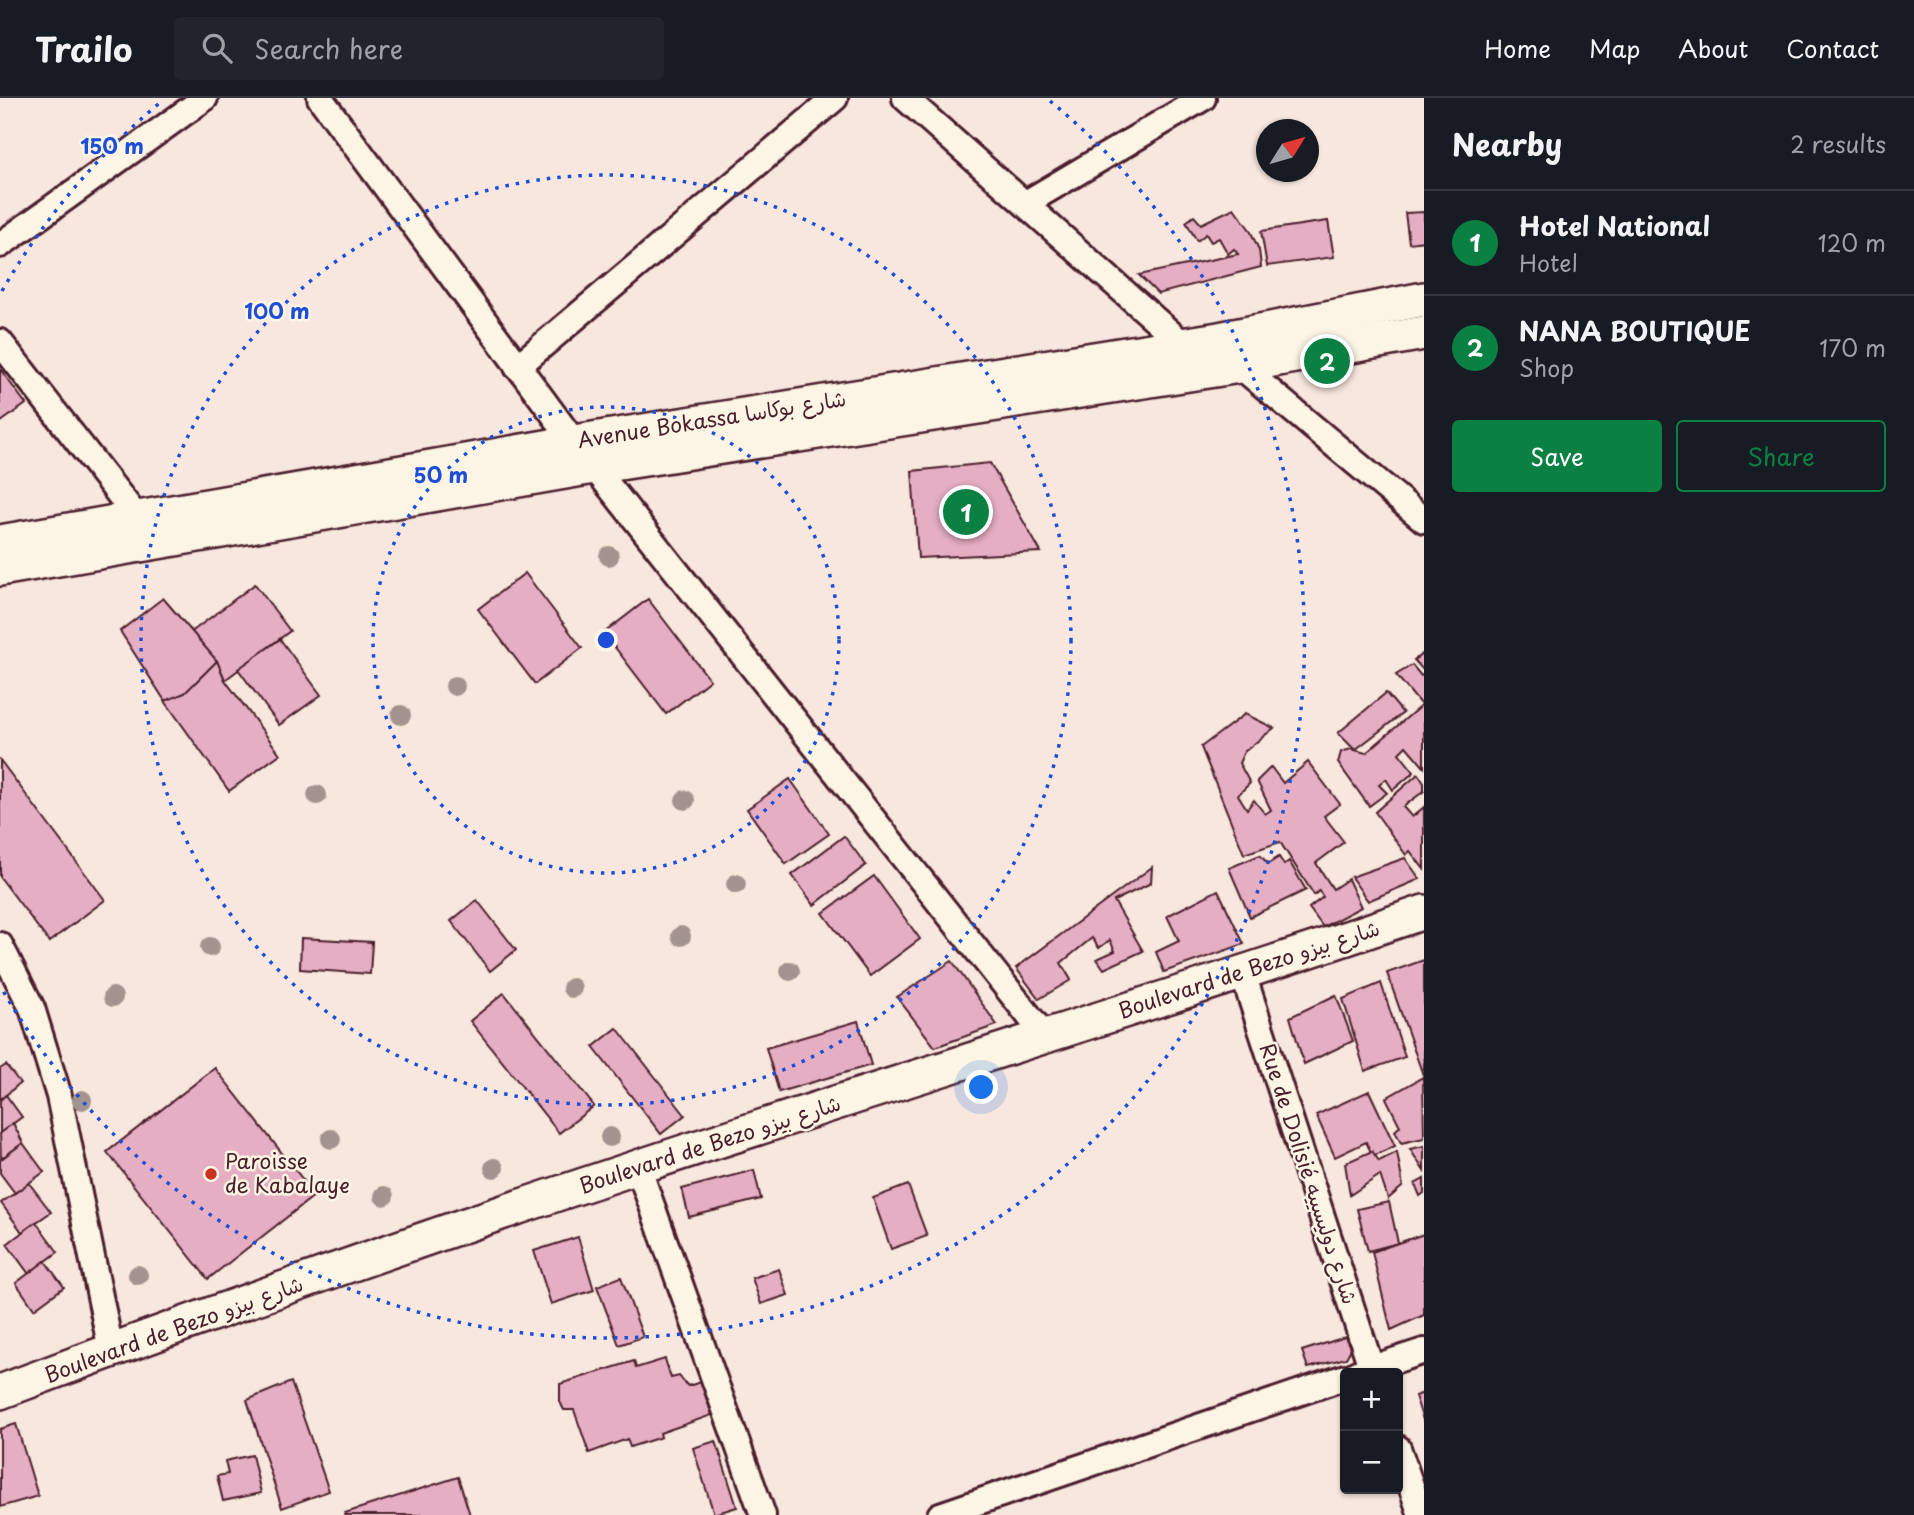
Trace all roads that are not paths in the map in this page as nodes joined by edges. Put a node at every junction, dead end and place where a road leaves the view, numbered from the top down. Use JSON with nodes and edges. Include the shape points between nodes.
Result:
{"nodes":[{"id":1,"x":205,"y":98,"type":"edge"},
{"id":2,"x":320,"y":98,"type":"edge"},
{"id":3,"x":835,"y":98,"type":"edge"},
{"id":4,"x":905,"y":98,"type":"edge"},
{"id":5,"x":1203,"y":98,"type":"edge"},
{"id":6,"x":1026,"y":203,"type":"junction"},
{"id":7,"x":0,"y":245,"type":"edge"},
{"id":8,"x":1424,"y":299,"type":"edge"},
{"id":9,"x":1424,"y":333,"type":"edge"},
{"id":10,"x":0,"y":342,"type":"edge"},
{"id":11,"x":1183,"y":344,"type":"junction"},
{"id":12,"x":1240,"y":366,"type":"junction"},
{"id":13,"x":517,"y":367,"type":"junction"},
{"id":14,"x":584,"y":455,"type":"junction"},
{"id":15,"x":139,"y":520,"type":"junction"},
{"id":16,"x":1424,"y":520,"type":"edge"},
{"id":17,"x":0,"y":542,"type":"edge"},
{"id":18,"x":0,"y":569,"type":"edge"},
{"id":19,"x":1424,"y":912,"type":"edge"},
{"id":20,"x":0,"y":945,"type":"edge"},
{"id":21,"x":1243,"y":974,"type":"junction"},
{"id":22,"x":1045,"y":1036,"type":"junction"},
{"id":23,"x":638,"y":1167,"type":"junction"},
{"id":24,"x":111,"y":1350,"type":"junction"},
{"id":25,"x":1424,"y":1351,"type":"edge"},
{"id":26,"x":1365,"y":1368,"type":"edge"},
{"id":27,"x":1377,"y":1368,"type":"edge"},
{"id":28,"x":1340,"y":1379,"type":"edge"},
{"id":29,"x":0,"y":1392,"type":"edge"},
{"id":30,"x":1403,"y":1463,"type":"edge"},
{"id":31,"x":763,"y":1515,"type":"edge"},
{"id":32,"x":940,"y":1515,"type":"edge"},
{"id":33,"x":1421,"y":1515,"type":"edge"}],
"edges":[{"from":1,"to":7,"type":"street"},
{"from":2,"to":13,"type":"street"},
{"from":3,"to":13,"type":"street"},
{"from":4,"to":6,"type":"street"},
{"from":5,"to":6,"type":"street"},
{"from":6,"to":11,"type":"street"},
{"from":8,"to":11,"type":"street","name":"Avenue Bokassa شارع بوكاسا"},
{"from":9,"to":12,"type":"street","name":"Avenue Bokassa شارع بوكاسا"},
{"from":10,"to":15,"type":"street"},
{"from":11,"to":14,"type":"street","name":"Avenue Bokassa شارع بوكاسا"},
{"from":12,"to":14,"type":"street","name":"Avenue Bokassa شارع بوكاسا"},
{"from":12,"to":16,"type":"street"},
{"from":13,"to":14,"type":"street"},
{"from":14,"to":15,"type":"street","name":"Avenue Bokassa شارع بوكاسا"},
{"from":14,"to":18,"type":"street","name":"Avenue Bokassa شارع بوكاسا"},
{"from":14,"to":22,"type":"street"},
{"from":15,"to":17,"type":"street","name":"Avenue Bokassa شارع بوكاسا"},
{"from":19,"to":21,"type":"street","name":"Boulevard de Bezo شارع بيزو"},
{"from":20,"to":24,"type":"street","via":[[32,1008],[59,1096]]},
{"from":21,"to":22,"type":"street","name":"Boulevard de Bezo شارع بيزو"},
{"from":21,"to":26,"type":"street","name":"Rue de Dolisié شارع دوليسييه"},
{"from":22,"to":23,"type":"street","name":"Boulevard de Bezo شارع بيزو"},
{"from":23,"to":24,"type":"street","name":"Boulevard de Bezo شارع بيزو"},
{"from":23,"to":31,"type":"street"},
{"from":24,"to":29,"type":"street","name":"Boulevard de Bezo شارع بيزو"},
{"from":25,"to":27,"type":"street"},
{"from":28,"to":32,"type":"street"},
{"from":30,"to":33,"type":"street"}]}
